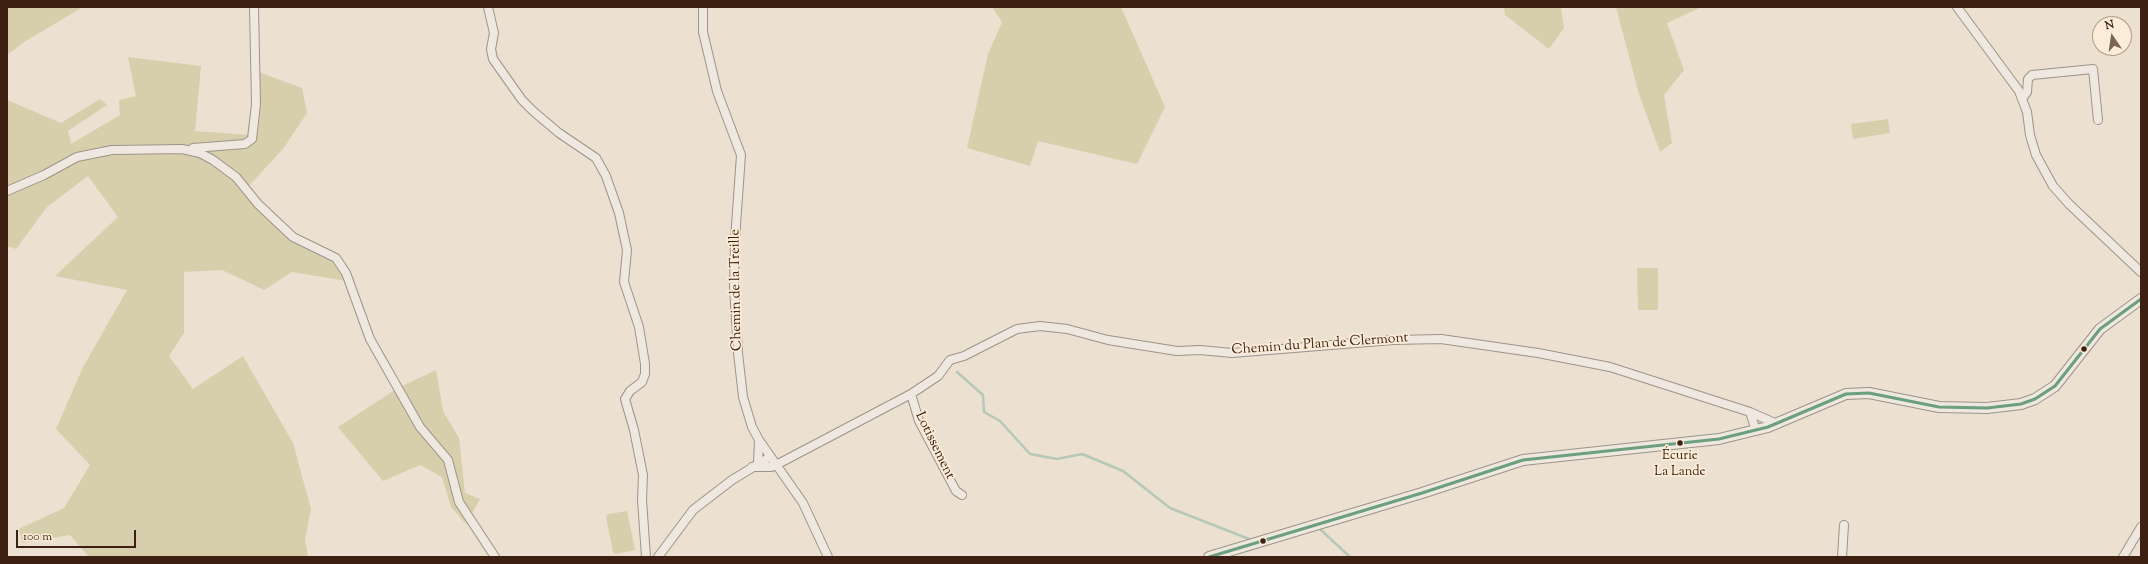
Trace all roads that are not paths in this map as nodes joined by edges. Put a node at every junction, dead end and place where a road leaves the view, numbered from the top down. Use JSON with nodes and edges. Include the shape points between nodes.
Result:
{"nodes":[{"id":1,"x":254,"y":7,"type":"edge"},
{"id":2,"x":488,"y":7,"type":"edge"},
{"id":3,"x":703,"y":7,"type":"edge"},
{"id":4,"x":1957,"y":7,"type":"edge"},
{"id":5,"x":2022,"y":100,"type":"junction"},
{"id":6,"x":2098,"y":120,"type":"dead end"},
{"id":7,"x":182,"y":149,"type":"junction"},
{"id":8,"x":7,"y":191,"type":"edge"},
{"id":9,"x":2141,"y":272,"type":"edge"},
{"id":10,"x":2141,"y":299,"type":"edge"},
{"id":11,"x":911,"y":394,"type":"junction"},
{"id":12,"x":1750,"y":412,"type":"junction"},
{"id":13,"x":1777,"y":424,"type":"junction"},
{"id":14,"x":1756,"y":431,"type":"junction"},
{"id":15,"x":759,"y":440,"type":"junction"},
{"id":16,"x":770,"y":457,"type":"junction"},
{"id":17,"x":755,"y":465,"type":"junction"},
{"id":18,"x":776,"y":465,"type":"junction"},
{"id":19,"x":962,"y":495,"type":"dead end"},
{"id":20,"x":1844,"y":525,"type":"dead end"},
{"id":21,"x":2141,"y":527,"type":"edge"},
{"id":22,"x":495,"y":557,"type":"edge"},
{"id":23,"x":646,"y":557,"type":"edge"},
{"id":24,"x":658,"y":557,"type":"edge"},
{"id":25,"x":828,"y":557,"type":"edge"},
{"id":26,"x":1209,"y":557,"type":"edge"},
{"id":27,"x":1842,"y":557,"type":"edge"},
{"id":28,"x":2123,"y":557,"type":"edge"}],
"edges":[{"from":1,"to":7,"type":"street","via":[[256,104],[252,139],[245,144]]},
{"from":2,"to":23,"type":"street","via":[[494,33],[493,59],[528,105],[559,133],[596,158],[606,176],[619,213],[627,250],[624,282],[639,327],[645,364],[642,382],[625,399],[643,475]]},
{"from":3,"to":15,"type":"street","name":"Chemin de la Treille","via":[[703,32],[715,83],[741,155],[734,239],[738,353],[743,397],[752,427]]},
{"from":4,"to":5,"type":"street","via":[[2005,71]]},
{"from":5,"to":6,"type":"street","via":[[2027,92],[2028,79],[2032,75],[2093,69]]},
{"from":5,"to":9,"type":"street","via":[[2036,155],[2053,186]]},
{"from":7,"to":8,"type":"street","via":[[112,150],[77,158]]},
{"from":7,"to":22,"type":"street","via":[[200,153],[213,160],[236,177],[258,204],[293,237],[336,258],[346,273],[370,339],[420,427],[448,460],[459,502]]},
{"from":10,"to":13,"type":"street","via":[[2100,329],[2046,394],[2021,404],[1987,408],[1939,408],[1858,392],[1833,399]]},
{"from":11,"to":12,"type":"street","name":"Chemin du Plan de Clermont","via":[[938,376],[950,360],[964,356],[1017,329],[1040,326],[1170,350],[1232,353],[1392,340],[1441,339],[1538,353],[1610,367]]},
{"from":11,"to":18,"type":"street","name":"Chemin du Plan de Clermont"},
{"from":11,"to":19,"type":"street","name":"Lotissement","via":[[919,421],[956,491]]},
{"from":12,"to":13,"type":"street","name":"Chemin du Plan de Clermont"},
{"from":12,"to":14,"type":"street"},
{"from":13,"to":14,"type":"street"},
{"from":14,"to":26,"type":"street","via":[[1681,445],[1523,460]]},
{"from":15,"to":16,"type":"street","name":"Chemin de la Treille"},
{"from":15,"to":17,"type":"street"},
{"from":16,"to":17,"type":"street"},
{"from":16,"to":18,"type":"street","name":"Chemin de la Treille"},
{"from":17,"to":18,"type":"street"},
{"from":17,"to":24,"type":"street","via":[[694,510]]},
{"from":18,"to":25,"type":"street","name":"Chemin de la Treille","via":[[803,503]]},
{"from":20,"to":27,"type":"street"},
{"from":21,"to":28,"type":"street"}]}
